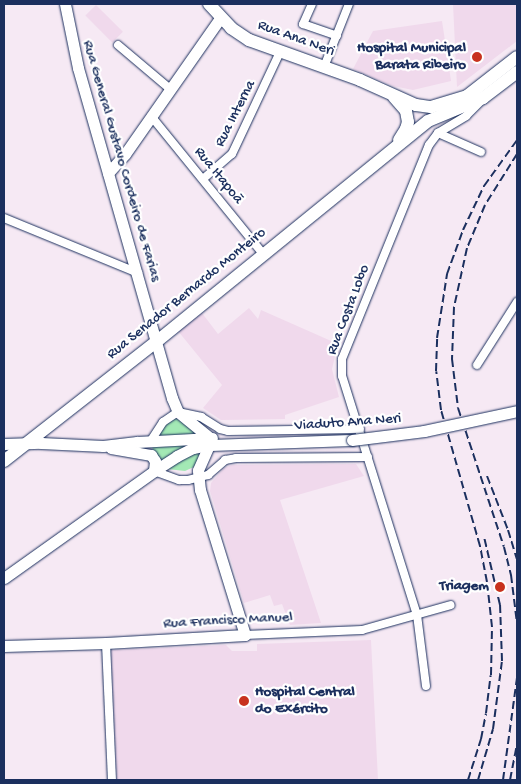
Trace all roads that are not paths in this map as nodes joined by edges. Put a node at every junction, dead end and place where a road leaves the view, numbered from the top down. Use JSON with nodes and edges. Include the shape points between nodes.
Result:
{"nodes":[{"id":1,"x":65,"y":4,"type":"edge"},
{"id":2,"x":209,"y":4,"type":"edge"},
{"id":3,"x":312,"y":4,"type":"edge"},
{"id":4,"x":349,"y":4,"type":"edge"},
{"id":5,"x":221,"y":17,"type":"junction"},
{"id":6,"x":337,"y":36,"type":"junction"},
{"id":7,"x":118,"y":45,"type":"dead end"},
{"id":8,"x":280,"y":52,"type":"junction"},
{"id":9,"x":517,"y":57,"type":"edge"},
{"id":10,"x":324,"y":67,"type":"junction"},
{"id":11,"x":517,"y":72,"type":"edge"},
{"id":12,"x":382,"y":89,"type":"junction"},
{"id":13,"x":170,"y":90,"type":"junction"},
{"id":14,"x":483,"y":98,"type":"junction"},
{"id":15,"x":152,"y":116,"type":"junction"},
{"id":16,"x":438,"y":132,"type":"junction"},
{"id":17,"x":390,"y":152,"type":"junction"},
{"id":18,"x":481,"y":152,"type":"dead end"},
{"id":19,"x":108,"y":173,"type":"junction"},
{"id":20,"x":203,"y":179,"type":"junction"},
{"id":21,"x":4,"y":218,"type":"edge"},
{"id":22,"x":263,"y":254,"type":"junction"},
{"id":23,"x":138,"y":273,"type":"junction"},
{"id":24,"x":517,"y":302,"type":"edge"},
{"id":25,"x":156,"y":342,"type":"junction"},
{"id":26,"x":477,"y":365,"type":"dead end"},
{"id":27,"x":517,"y":410,"type":"edge"},
{"id":28,"x":178,"y":412,"type":"junction"},
{"id":29,"x":206,"y":420,"type":"junction"},
{"id":30,"x":360,"y":429,"type":"junction"},
{"id":31,"x":207,"y":439,"type":"junction"},
{"id":32,"x":150,"y":442,"type":"junction"},
{"id":33,"x":28,"y":443,"type":"junction"},
{"id":34,"x":4,"y":444,"type":"edge"},
{"id":35,"x":103,"y":446,"type":"junction"},
{"id":36,"x":368,"y":457,"type":"junction"},
{"id":37,"x":4,"y":461,"type":"edge"},
{"id":38,"x":154,"y":471,"type":"junction"},
{"id":39,"x":199,"y":479,"type":"junction"},
{"id":40,"x":4,"y":578,"type":"edge"},
{"id":41,"x":450,"y":606,"type":"dead end"},
{"id":42,"x":416,"y":616,"type":"junction"},
{"id":43,"x":245,"y":635,"type":"junction"},
{"id":44,"x":106,"y":643,"type":"junction"},
{"id":45,"x":4,"y":646,"type":"edge"},
{"id":46,"x":426,"y":686,"type":"dead end"},
{"id":47,"x":112,"y":780,"type":"edge"}],
"edges":[{"from":1,"to":19,"type":"street","name":"Rua General Gustavo Cordeiro de Farias","via":[[78,68]]},
{"from":2,"to":5,"type":"main road","name":"Rua Ana Neri"},
{"from":3,"to":6,"type":"street","via":[[302,24]]},
{"from":4,"to":6,"type":"street"},
{"from":5,"to":8,"type":"main road","name":"Rua Ana Neri","via":[[237,33]]},
{"from":5,"to":13,"type":"street"},
{"from":6,"to":10,"type":"street"},
{"from":7,"to":13,"type":"street"},
{"from":8,"to":10,"type":"main road","name":"Rua Ana Neri"},
{"from":8,"to":20,"type":"street","name":"Rua Interna","via":[[232,154]]},
{"from":9,"to":12,"type":"main road","via":[[466,96],[431,107],[416,105]]},
{"from":10,"to":12,"type":"main road","name":"Rua Ana Neri"},
{"from":11,"to":14,"type":"main road","name":"Rua Senador Bernardo Monteiro"},
{"from":12,"to":17,"type":"main road","via":[[403,107],[408,122]]},
{"from":13,"to":15,"type":"street"},
{"from":14,"to":16,"type":"street","name":"Rua Costa Lobo","via":[[466,116]]},
{"from":14,"to":17,"type":"main road","name":"Rua Senador Bernardo Monteiro","via":[[428,121]]},
{"from":15,"to":19,"type":"street"},
{"from":15,"to":20,"type":"street","name":"Rua Itapoã"},
{"from":16,"to":18,"type":"street"},
{"from":16,"to":30,"type":"street","name":"Rua Costa Lobo","via":[[429,144],[342,359],[342,376]]},
{"from":17,"to":22,"type":"main road","name":"Rua Senador Bernardo Monteiro"},
{"from":19,"to":23,"type":"street","name":"Rua General Gustavo Cordeiro de Farias"},
{"from":20,"to":22,"type":"street","name":"Rua Itapoã"},
{"from":21,"to":23,"type":"street"},
{"from":22,"to":25,"type":"main road","name":"Rua Senador Bernardo Monteiro"},
{"from":23,"to":25,"type":"street","name":"Rua General Gustavo Cordeiro de Farias"},
{"from":24,"to":26,"type":"street"},
{"from":25,"to":28,"type":"street","name":"Rua General Gustavo Cordeiro de Farias"},
{"from":25,"to":33,"type":"main road","name":"Rua Senador Bernardo Monteiro"},
{"from":27,"to":31,"type":"street","name":"Viaduto Ana Neri","bridge":true,"via":[[424,431],[352,440],[230,445]]},
{"from":28,"to":29,"type":"street"},
{"from":28,"to":31,"type":"street"},
{"from":28,"to":32,"type":"street","via":[[163,422]]},
{"from":29,"to":30,"type":"street","via":[[228,431]]},
{"from":29,"to":31,"type":"street"},
{"from":30,"to":36,"type":"street","name":"Rua Costa Lobo"},
{"from":31,"to":32,"type":"street"},
{"from":31,"to":38,"type":"street"},
{"from":31,"to":39,"type":"street","via":[[198,470]]},
{"from":32,"to":35,"type":"street"},
{"from":33,"to":34,"type":"street"},
{"from":33,"to":35,"type":"street"},
{"from":33,"to":37,"type":"main road","name":"Rua Senador Bernardo Monteiro"},
{"from":35,"to":38,"type":"street","via":[[151,456],[156,461]]},
{"from":36,"to":39,"type":"street","via":[[236,458],[226,460],[214,472]]},
{"from":36,"to":42,"type":"street","name":"Rua Costa Lobo"},
{"from":38,"to":39,"type":"street","via":[[179,480]]},
{"from":38,"to":40,"type":"street"},
{"from":39,"to":43,"type":"street"},
{"from":41,"to":42,"type":"street","name":"Rua Francisco Manuel"},
{"from":42,"to":43,"type":"street","name":"Rua Francisco Manuel","via":[[362,630]]},
{"from":42,"to":46,"type":"street","name":"Rua Costa Lobo"},
{"from":43,"to":44,"type":"street","name":"Rua Francisco Manuel"},
{"from":44,"to":45,"type":"street","name":"Rua Francisco Manuel"},
{"from":44,"to":47,"type":"street"}]}
